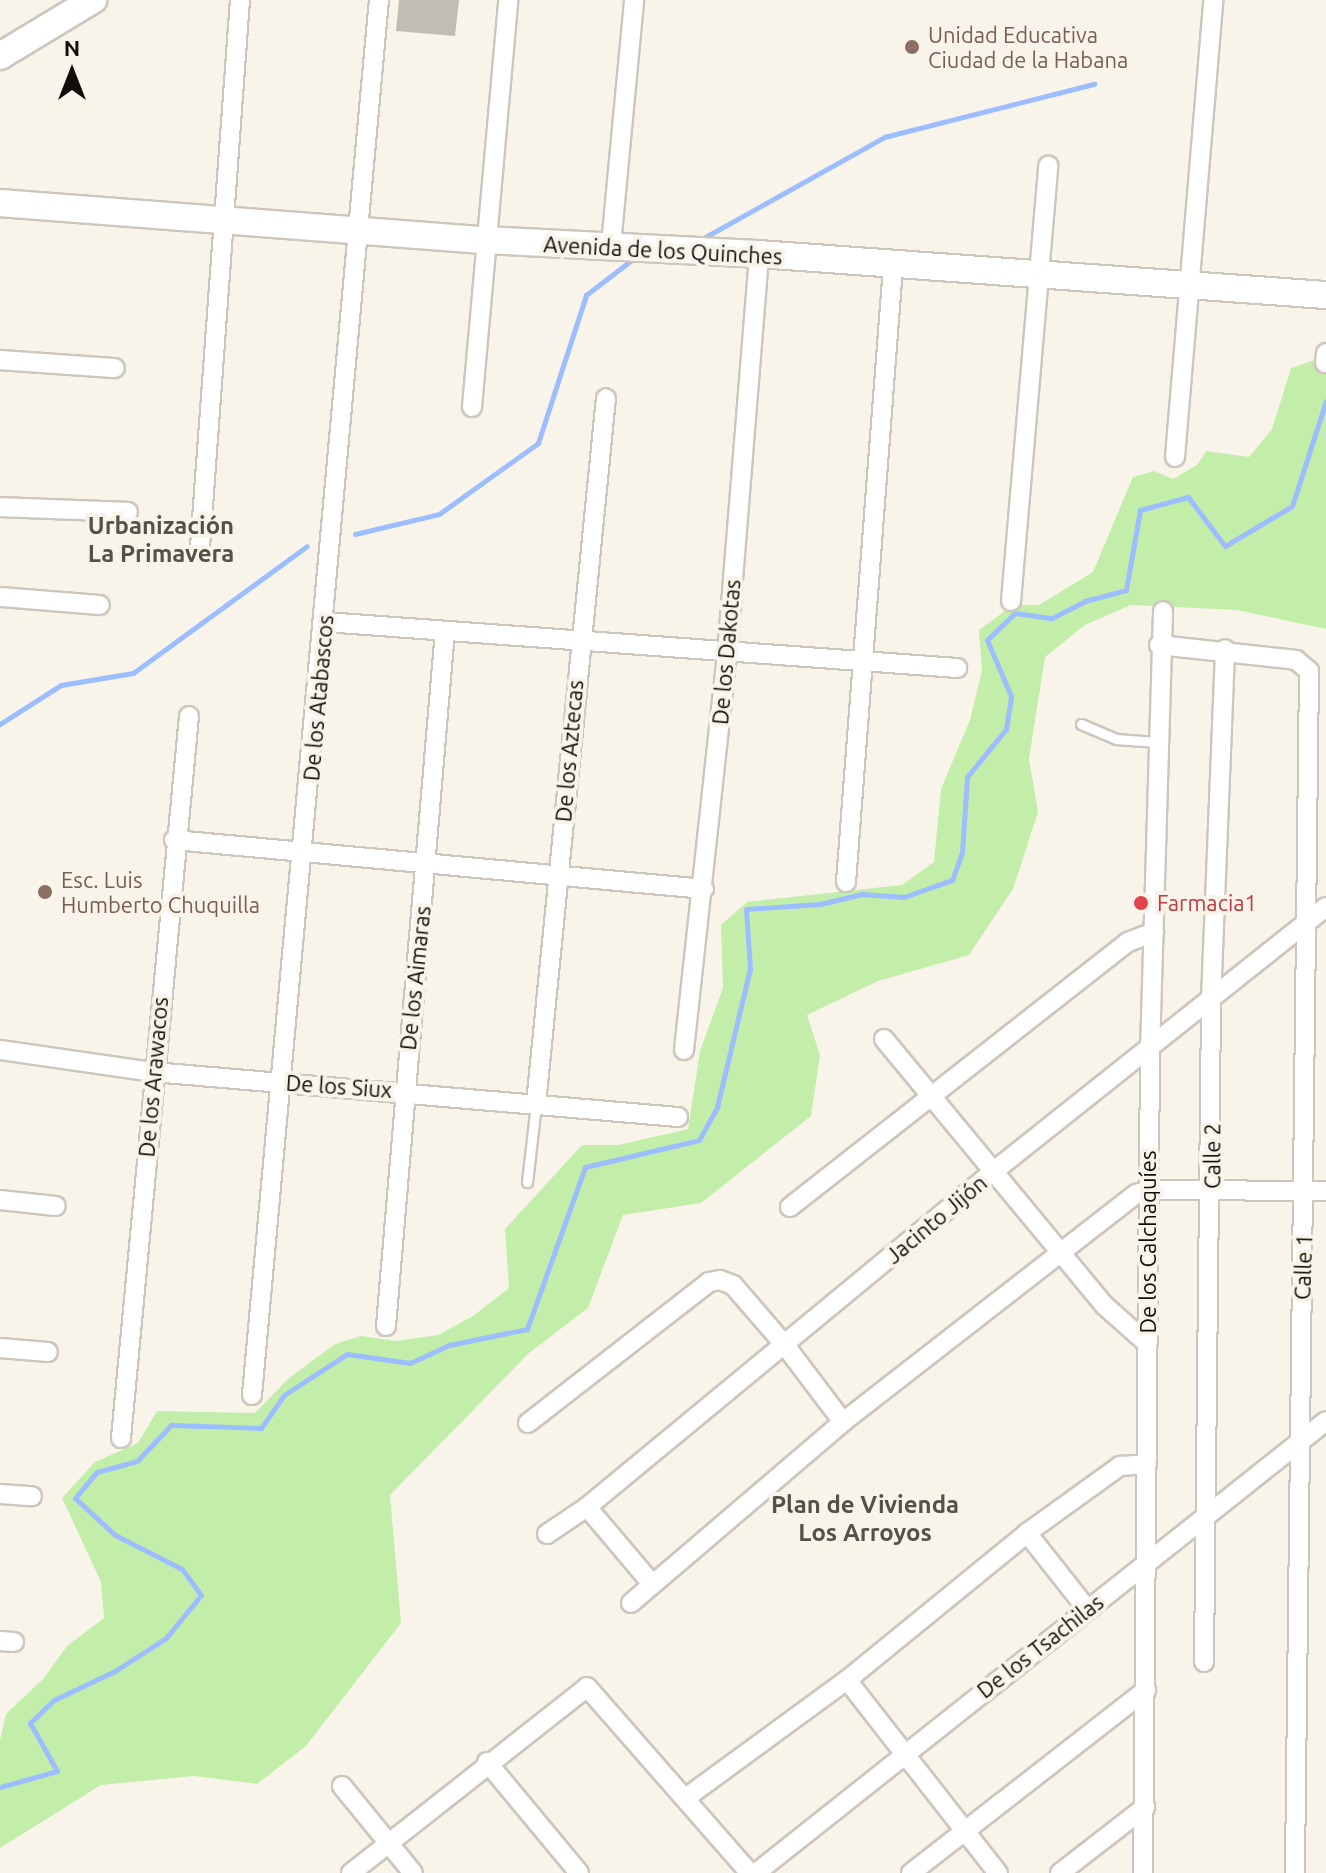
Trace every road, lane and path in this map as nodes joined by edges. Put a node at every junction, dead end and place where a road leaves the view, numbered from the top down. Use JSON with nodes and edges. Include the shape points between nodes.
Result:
{"nodes":[{"id":1,"x":93,"y":0,"type":"edge"},
{"id":2,"x":240,"y":0,"type":"edge"},
{"id":3,"x":379,"y":0,"type":"edge"},
{"id":4,"x":508,"y":0,"type":"edge"},
{"id":5,"x":634,"y":0,"type":"edge"},
{"id":6,"x":1213,"y":0,"type":"edge"},
{"id":7,"x":0,"y":56,"type":"edge"},
{"id":8,"x":1048,"y":166,"type":"dead end"},
{"id":9,"x":0,"y":203,"type":"edge"},
{"id":10,"x":226,"y":219,"type":"junction"},
{"id":11,"x":355,"y":229,"type":"junction"},
{"id":12,"x":483,"y":240,"type":"junction"},
{"id":13,"x":611,"y":245,"type":"junction"},
{"id":14,"x":759,"y":254,"type":"junction"},
{"id":15,"x":893,"y":267,"type":"junction"},
{"id":16,"x":1041,"y":278,"type":"junction"},
{"id":17,"x":1192,"y":285,"type":"junction"},
{"id":18,"x":1326,"y":295,"type":"edge"},
{"id":19,"x":1326,"y":353,"type":"edge"},
{"id":20,"x":0,"y":360,"type":"edge"},
{"id":21,"x":1325,"y":363,"type":"edge"},
{"id":22,"x":115,"y":368,"type":"dead end"},
{"id":23,"x":606,"y":398,"type":"dead end"},
{"id":24,"x":472,"y":407,"type":"dead end"},
{"id":25,"x":1175,"y":457,"type":"dead end"},
{"id":26,"x":0,"y":507,"type":"edge"},
{"id":27,"x":128,"y":512,"type":"dead end"},
{"id":28,"x":200,"y":547,"type":"dead end"},
{"id":29,"x":0,"y":597,"type":"edge"},
{"id":30,"x":1011,"y":601,"type":"dead end"},
{"id":31,"x":100,"y":605,"type":"dead end"},
{"id":32,"x":1163,"y":611,"type":"dead end"},
{"id":33,"x":325,"y":622,"type":"junction"},
{"id":34,"x":445,"y":631,"type":"junction"},
{"id":35,"x":579,"y":642,"type":"junction"},
{"id":36,"x":1159,"y":645,"type":"junction"},
{"id":37,"x":1225,"y":649,"type":"junction"},
{"id":38,"x":727,"y":654,"type":"junction"},
{"id":39,"x":867,"y":663,"type":"junction"},
{"id":40,"x":957,"y":668,"type":"dead end"},
{"id":41,"x":189,"y":716,"type":"dead end"},
{"id":42,"x":1081,"y":724,"type":"dead end"},
{"id":43,"x":1157,"y":742,"type":"junction"},
{"id":44,"x":174,"y":840,"type":"junction"},
{"id":45,"x":304,"y":850,"type":"junction"},
{"id":46,"x":427,"y":862,"type":"junction"},
{"id":47,"x":558,"y":875,"type":"junction"},
{"id":48,"x":846,"y":882,"type":"dead end"},
{"id":49,"x":704,"y":889,"type":"junction"},
{"id":50,"x":1326,"y":907,"type":"edge"},
{"id":51,"x":1307,"y":919,"type":"junction"},
{"id":52,"x":1154,"y":932,"type":"junction"},
{"id":53,"x":1211,"y":1000,"type":"junction"},
{"id":54,"x":884,"y":1039,"type":"dead end"},
{"id":55,"x":0,"y":1050,"type":"edge"},
{"id":56,"x":684,"y":1050,"type":"dead end"},
{"id":57,"x":1150,"y":1051,"type":"junction"},
{"id":58,"x":153,"y":1072,"type":"junction"},
{"id":59,"x":280,"y":1081,"type":"junction"},
{"id":60,"x":403,"y":1091,"type":"junction"},
{"id":61,"x":932,"y":1096,"type":"junction"},
{"id":62,"x":536,"y":1104,"type":"junction"},
{"id":63,"x":678,"y":1117,"type":"dead end"},
{"id":64,"x":994,"y":1171,"type":"junction"},
{"id":65,"x":527,"y":1182,"type":"dead end"},
{"id":66,"x":1149,"y":1190,"type":"junction"},
{"id":67,"x":1212,"y":1191,"type":"junction"},
{"id":68,"x":1305,"y":1191,"type":"junction"},
{"id":69,"x":1326,"y":1191,"type":"edge"},
{"id":70,"x":0,"y":1200,"type":"edge"},
{"id":71,"x":56,"y":1206,"type":"dead end"},
{"id":72,"x":790,"y":1207,"type":"dead end"},
{"id":73,"x":1061,"y":1254,"type":"junction"},
{"id":74,"x":386,"y":1326,"type":"dead end"},
{"id":75,"x":784,"y":1344,"type":"junction"},
{"id":76,"x":1148,"y":1344,"type":"junction"},
{"id":77,"x":0,"y":1348,"type":"edge"},
{"id":78,"x":48,"y":1352,"type":"dead end"},
{"id":79,"x":252,"y":1395,"type":"dead end"},
{"id":80,"x":1326,"y":1421,"type":"edge"},
{"id":81,"x":843,"y":1422,"type":"junction"},
{"id":82,"x":528,"y":1423,"type":"dead end"},
{"id":83,"x":121,"y":1438,"type":"dead end"},
{"id":84,"x":1298,"y":1442,"type":"junction"},
{"id":85,"x":1147,"y":1464,"type":"junction"},
{"id":86,"x":0,"y":1494,"type":"edge"},
{"id":87,"x":32,"y":1496,"type":"dead end"},
{"id":88,"x":587,"y":1507,"type":"junction"},
{"id":89,"x":1204,"y":1516,"type":"junction"},
{"id":90,"x":1027,"y":1533,"type":"junction"},
{"id":91,"x":547,"y":1534,"type":"dead end"},
{"id":92,"x":1148,"y":1559,"type":"junction"},
{"id":93,"x":652,"y":1584,"type":"junction"},
{"id":94,"x":631,"y":1603,"type":"dead end"},
{"id":95,"x":1087,"y":1609,"type":"junction"},
{"id":96,"x":1204,"y":1662,"type":"dead end"},
{"id":97,"x":847,"y":1680,"type":"junction"},
{"id":98,"x":1146,"y":1690,"type":"junction"},
{"id":99,"x":904,"y":1753,"type":"junction"},
{"id":100,"x":487,"y":1762,"type":"junction"},
{"id":101,"x":342,"y":1786,"type":"dead end"},
{"id":102,"x":687,"y":1797,"type":"junction"},
{"id":103,"x":1145,"y":1807,"type":"junction"},
{"id":104,"x":965,"y":1831,"type":"junction"},
{"id":105,"x":388,"y":1843,"type":"junction"},
{"id":106,"x":351,"y":1873,"type":"edge"},
{"id":107,"x":413,"y":1873,"type":"edge"},
{"id":108,"x":579,"y":1873,"type":"edge"},
{"id":109,"x":750,"y":1873,"type":"edge"},
{"id":110,"x":756,"y":1873,"type":"edge"},
{"id":111,"x":911,"y":1873,"type":"edge"},
{"id":112,"x":998,"y":1873,"type":"edge"},
{"id":113,"x":1060,"y":1873,"type":"edge"},
{"id":114,"x":1143,"y":1873,"type":"edge"},
{"id":115,"x":1295,"y":1873,"type":"edge"}],
"edges":[{"from":1,"to":7,"type":"street"},
{"from":2,"to":10,"type":"street"},
{"from":3,"to":11,"type":"street","name":"De los Atabascos"},
{"from":4,"to":12,"type":"street"},
{"from":5,"to":13,"type":"street"},
{"from":6,"to":17,"type":"street"},
{"from":8,"to":16,"type":"street"},
{"from":9,"to":10,"type":"street","name":"Avenida de los Quinches"},
{"from":10,"to":11,"type":"street","name":"Avenida de los Quinches"},
{"from":10,"to":28,"type":"street"},
{"from":11,"to":12,"type":"street","name":"Avenida de los Quinches"},
{"from":11,"to":33,"type":"street","name":"De los Atabascos"},
{"from":12,"to":13,"type":"street","name":"Avenida de los Quinches"},
{"from":12,"to":24,"type":"street"},
{"from":13,"to":14,"type":"street","name":"Avenida de los Quinches"},
{"from":14,"to":15,"type":"street","name":"Avenida de los Quinches"},
{"from":14,"to":38,"type":"street","name":"De los Dakotas"},
{"from":15,"to":16,"type":"street","name":"Avenida de los Quinches"},
{"from":15,"to":39,"type":"street"},
{"from":16,"to":17,"type":"street","name":"Avenida de los Quinches"},
{"from":16,"to":30,"type":"street"},
{"from":17,"to":18,"type":"street","name":"Avenida de los Quinches"},
{"from":17,"to":25,"type":"street"},
{"from":19,"to":21,"type":"street"},
{"from":20,"to":22,"type":"street"},
{"from":23,"to":35,"type":"street","name":"De los Aztecas"},
{"from":26,"to":27,"type":"street"},
{"from":29,"to":31,"type":"street"},
{"from":32,"to":36,"type":"street","name":"De los Calchaquíes"},
{"from":33,"to":34,"type":"street"},
{"from":33,"to":45,"type":"street","name":"De los Atabascos"},
{"from":34,"to":35,"type":"street"},
{"from":34,"to":46,"type":"street","name":"De los Aimaras"},
{"from":35,"to":38,"type":"street"},
{"from":35,"to":47,"type":"street","name":"De los Aztecas"},
{"from":36,"to":37,"type":"street"},
{"from":36,"to":43,"type":"street","name":"De los Calchaquíes"},
{"from":37,"to":51,"type":"street","name":"Calle 1","via":[[1303,663],[1309,671]]},
{"from":37,"to":53,"type":"street","name":"Calle 2"},
{"from":38,"to":39,"type":"street"},
{"from":38,"to":49,"type":"street","name":"De los Dakotas"},
{"from":39,"to":40,"type":"street"},
{"from":39,"to":48,"type":"street"},
{"from":41,"to":44,"type":"street","name":"De los Arawacos"},
{"from":42,"to":43,"type":"lane","via":[[1116,739]]},
{"from":43,"to":52,"type":"street","name":"De los Calchaquíes"},
{"from":44,"to":45,"type":"street"},
{"from":44,"to":58,"type":"street","name":"De los Arawacos"},
{"from":45,"to":46,"type":"street"},
{"from":45,"to":59,"type":"street","name":"De los Atabascos"},
{"from":46,"to":47,"type":"street"},
{"from":46,"to":60,"type":"street","name":"De los Aimaras"},
{"from":47,"to":49,"type":"street"},
{"from":47,"to":62,"type":"street","name":"De los Aztecas"},
{"from":49,"to":56,"type":"street","name":"De los Dakotas"},
{"from":50,"to":51,"type":"street","name":"Jacinto Jijón"},
{"from":51,"to":53,"type":"street","name":"Jacinto Jijón"},
{"from":51,"to":68,"type":"street","name":"Calle 1"},
{"from":52,"to":57,"type":"street","name":"De los Calchaquíes"},
{"from":52,"to":61,"type":"street","via":[[1128,942]]},
{"from":53,"to":57,"type":"street","name":"Jacinto Jijón"},
{"from":53,"to":67,"type":"street","name":"Calle 2"},
{"from":54,"to":61,"type":"street"},
{"from":55,"to":58,"type":"street","name":"De los Siux"},
{"from":57,"to":64,"type":"street","name":"Jacinto Jijón"},
{"from":57,"to":66,"type":"street","name":"De los Calchaquíes"},
{"from":58,"to":59,"type":"street","name":"De los Siux"},
{"from":58,"to":83,"type":"street","name":"De los Arawacos"},
{"from":59,"to":60,"type":"street","name":"De los Siux"},
{"from":59,"to":79,"type":"street","name":"De los Atabascos"},
{"from":60,"to":62,"type":"street","name":"De los Siux"},
{"from":60,"to":74,"type":"street","name":"De los Aimaras"},
{"from":61,"to":64,"type":"street"},
{"from":61,"to":72,"type":"street"},
{"from":62,"to":63,"type":"street","name":"De los Siux"},
{"from":62,"to":65,"type":"lane"},
{"from":64,"to":73,"type":"street"},
{"from":64,"to":75,"type":"street","name":"Jacinto Jijón"},
{"from":66,"to":67,"type":"street"},
{"from":66,"to":73,"type":"street","via":[[1136,1194]]},
{"from":66,"to":76,"type":"street","name":"De los Calchaquíes"},
{"from":67,"to":68,"type":"street"},
{"from":67,"to":89,"type":"street","name":"Calle 2"},
{"from":68,"to":69,"type":"street"},
{"from":68,"to":84,"type":"street","name":"Calle 1"},
{"from":70,"to":71,"type":"street"},
{"from":73,"to":76,"type":"street","via":[[1105,1306]]},
{"from":73,"to":81,"type":"street"},
{"from":75,"to":81,"type":"street"},
{"from":75,"to":82,"type":"street","via":[[733,1285],[709,1282]]},
{"from":75,"to":88,"type":"street","name":"Jacinto Jijón"},
{"from":76,"to":85,"type":"street","name":"De los Calchaquíes"},
{"from":77,"to":78,"type":"street"},
{"from":80,"to":84,"type":"street","name":"De los Tsachilas"},
{"from":81,"to":93,"type":"street"},
{"from":84,"to":89,"type":"street","name":"De los Tsachilas"},
{"from":84,"to":115,"type":"street","name":"Calle 1"},
{"from":85,"to":90,"type":"street","via":[[1120,1466]]},
{"from":85,"to":92,"type":"street","name":"De los Calchaquíes"},
{"from":86,"to":87,"type":"street"},
{"from":88,"to":91,"type":"street","name":"Jacinto Jijón"},
{"from":88,"to":93,"type":"street"},
{"from":89,"to":92,"type":"street","name":"De los Tsachilas"},
{"from":89,"to":96,"type":"street","name":"Calle 2"},
{"from":90,"to":95,"type":"street"},
{"from":90,"to":97,"type":"street"},
{"from":92,"to":95,"type":"street","name":"De los Tsachilas"},
{"from":92,"to":98,"type":"street","name":"De los Calchaquíes"},
{"from":93,"to":94,"type":"street"},
{"from":95,"to":99,"type":"street","name":"De los Tsachilas"},
{"from":97,"to":99,"type":"street"},
{"from":97,"to":102,"type":"street"},
{"from":98,"to":103,"type":"street","name":"De los Calchaquíes"},
{"from":98,"to":104,"type":"street"},
{"from":99,"to":104,"type":"street"},
{"from":99,"to":110,"type":"street","name":"De los Tsachilas"},
{"from":100,"to":102,"type":"street","via":[[587,1687]]},
{"from":100,"to":105,"type":"street"},
{"from":100,"to":108,"type":"street"},
{"from":101,"to":105,"type":"street"},
{"from":102,"to":109,"type":"street"},
{"from":103,"to":113,"type":"street"},
{"from":103,"to":114,"type":"street","name":"De los Calchaquíes"},
{"from":104,"to":111,"type":"street"},
{"from":104,"to":112,"type":"street"},
{"from":105,"to":106,"type":"street"},
{"from":105,"to":107,"type":"street"}]}
